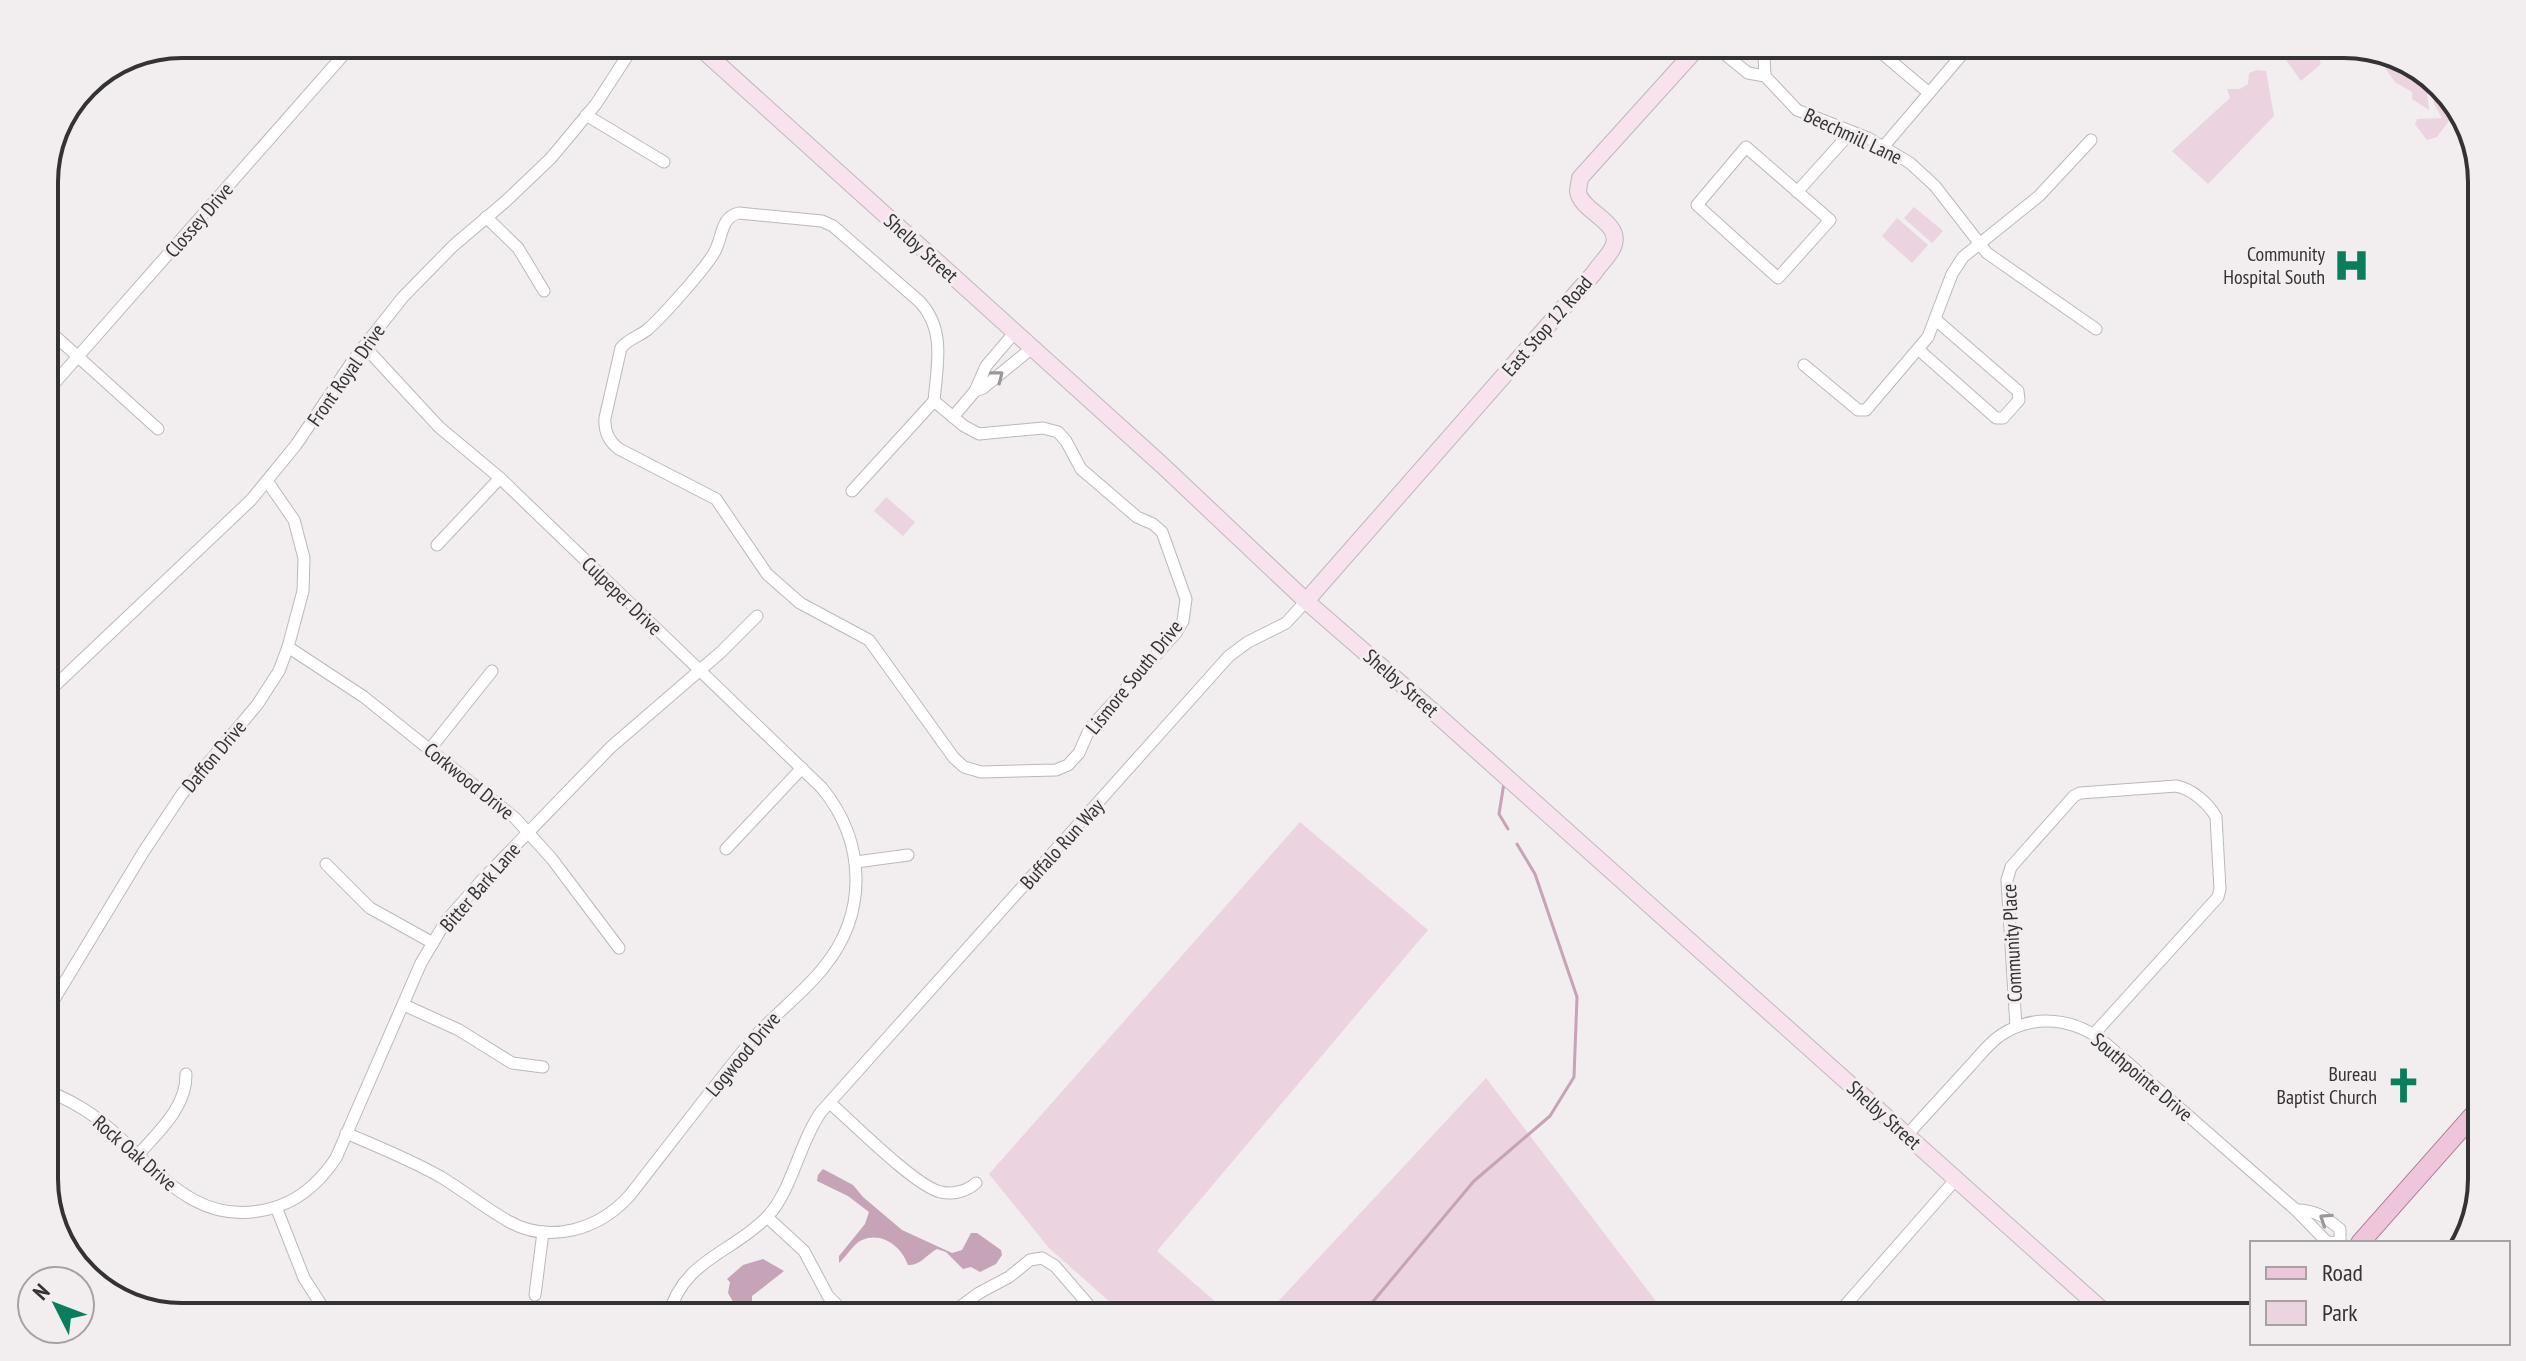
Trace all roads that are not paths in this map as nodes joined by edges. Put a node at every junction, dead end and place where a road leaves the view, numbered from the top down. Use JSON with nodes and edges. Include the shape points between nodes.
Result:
{"nodes":[{"id":1,"x":341,"y":58,"type":"edge"},
{"id":2,"x":626,"y":58,"type":"edge"},
{"id":3,"x":712,"y":58,"type":"edge"},
{"id":4,"x":1688,"y":58,"type":"edge"},
{"id":5,"x":1729,"y":58,"type":"edge"},
{"id":6,"x":1764,"y":58,"type":"edge"},
{"id":7,"x":1888,"y":58,"type":"edge"},
{"id":8,"x":1958,"y":58,"type":"edge"},
{"id":9,"x":1765,"y":76,"type":"junction"},
{"id":10,"x":1929,"y":93,"type":"junction"},
{"id":11,"x":586,"y":115,"type":"junction"},
{"id":12,"x":1851,"y":132,"type":"junction"},
{"id":13,"x":2091,"y":140,"type":"dead end"},
{"id":14,"x":1884,"y":146,"type":"junction"},
{"id":15,"x":664,"y":162,"type":"dead end"},
{"id":16,"x":1797,"y":192,"type":"junction"},
{"id":17,"x":486,"y":217,"type":"junction"},
{"id":18,"x":1979,"y":245,"type":"junction"},
{"id":19,"x":544,"y":291,"type":"dead end"},
{"id":20,"x":1936,"y":320,"type":"junction"},
{"id":21,"x":2096,"y":329,"type":"dead end"},
{"id":22,"x":1015,"y":332,"type":"junction"},
{"id":23,"x":58,"y":339,"type":"edge"},
{"id":24,"x":364,"y":346,"type":"junction"},
{"id":25,"x":1032,"y":348,"type":"junction"},
{"id":26,"x":1919,"y":350,"type":"junction"},
{"id":27,"x":78,"y":357,"type":"junction"},
{"id":28,"x":1804,"y":365,"type":"dead end"},
{"id":29,"x":58,"y":379,"type":"edge"},
{"id":30,"x":975,"y":391,"type":"junction"},
{"id":31,"x":934,"y":401,"type":"junction"},
{"id":32,"x":953,"y":417,"type":"junction"},
{"id":33,"x":158,"y":429,"type":"dead end"},
{"id":34,"x":500,"y":478,"type":"junction"},
{"id":35,"x":267,"y":481,"type":"junction"},
{"id":36,"x":852,"y":491,"type":"dead end"},
{"id":37,"x":437,"y":545,"type":"dead end"},
{"id":38,"x":1306,"y":601,"type":"junction"},
{"id":39,"x":757,"y":616,"type":"dead end"},
{"id":40,"x":288,"y":647,"type":"junction"},
{"id":41,"x":492,"y":671,"type":"dead end"},
{"id":42,"x":700,"y":671,"type":"junction"},
{"id":43,"x":58,"y":683,"type":"edge"},
{"id":44,"x":430,"y":749,"type":"junction"},
{"id":45,"x":802,"y":768,"type":"junction"},
{"id":46,"x":529,"y":832,"type":"junction"},
{"id":47,"x":726,"y":849,"type":"dead end"},
{"id":48,"x":908,"y":855,"type":"dead end"},
{"id":49,"x":856,"y":862,"type":"junction"},
{"id":50,"x":326,"y":864,"type":"dead end"},
{"id":51,"x":433,"y":943,"type":"junction"},
{"id":52,"x":619,"y":948,"type":"dead end"},
{"id":53,"x":58,"y":993,"type":"edge"},
{"id":54,"x":404,"y":1005,"type":"junction"},
{"id":55,"x":2016,"y":1027,"type":"junction"},
{"id":56,"x":2094,"y":1034,"type":"junction"},
{"id":57,"x":543,"y":1067,"type":"dead end"},
{"id":58,"x":186,"y":1074,"type":"dead end"},
{"id":59,"x":58,"y":1096,"type":"edge"},
{"id":60,"x":830,"y":1103,"type":"junction"},
{"id":61,"x":2468,"y":1121,"type":"edge"},
{"id":62,"x":346,"y":1133,"type":"junction"},
{"id":63,"x":1907,"y":1135,"type":"junction"},
{"id":64,"x":138,"y":1155,"type":"junction"},
{"id":65,"x":1956,"y":1179,"type":"junction"},
{"id":66,"x":976,"y":1183,"type":"dead end"},
{"id":67,"x":276,"y":1207,"type":"junction"},
{"id":68,"x":767,"y":1217,"type":"junction"},
{"id":69,"x":543,"y":1232,"type":"junction"},
{"id":70,"x":2326,"y":1241,"type":"edge"},
{"id":71,"x":2362,"y":1241,"type":"edge"},
{"id":72,"x":535,"y":1295,"type":"dead end"},
{"id":73,"x":320,"y":1303,"type":"edge"},
{"id":74,"x":673,"y":1303,"type":"edge"},
{"id":75,"x":835,"y":1303,"type":"edge"},
{"id":76,"x":965,"y":1303,"type":"edge"},
{"id":77,"x":1087,"y":1303,"type":"edge"},
{"id":78,"x":1847,"y":1303,"type":"edge"},
{"id":79,"x":2092,"y":1303,"type":"edge"}],
"edges":[{"from":1,"to":27,"type":"street","name":"Clossey Drive"},
{"from":2,"to":11,"type":"street","name":"Front Royal Drive"},
{"from":3,"to":22,"type":"street","name":"Shelby Street"},
{"from":4,"to":38,"type":"street","name":"East Stop 12 Road","via":[[1580,178],[1581,198],[1608,225],[1614,246]]},
{"from":5,"to":9,"type":"street","name":"Beechmill Lane","via":[[1748,73]]},
{"from":6,"to":9,"type":"street"},
{"from":7,"to":10,"type":"street"},
{"from":8,"to":10,"type":"street"},
{"from":9,"to":12,"type":"street","name":"Beechmill Lane","via":[[1797,110]]},
{"from":10,"to":14,"type":"street"},
{"from":11,"to":15,"type":"street"},
{"from":11,"to":17,"type":"street","name":"Front Royal Drive","via":[[551,158]]},
{"from":12,"to":14,"type":"street","name":"Beechmill Lane"},
{"from":12,"to":16,"type":"street"},
{"from":13,"to":18,"type":"street","via":[[2039,196]]},
{"from":14,"to":18,"type":"street","name":"Beechmill Lane","via":[[1935,186]]},
{"from":16,"to":16,"type":"street","via":[[1746,147],[1697,205],[1778,278],[1830,220]]},
{"from":17,"to":19,"type":"street","via":[[518,248]]},
{"from":17,"to":24,"type":"street","name":"Front Royal Drive","via":[[419,279]]},
{"from":18,"to":20,"type":"street","via":[[1952,274]]},
{"from":18,"to":21,"type":"street","name":"Beechmill Lane"},
{"from":20,"to":26,"type":"street"},
{"from":20,"to":26,"type":"street","via":[[2018,391],[2019,400],[2003,418],[1996,418]]},
{"from":22,"to":25,"type":"street","name":"Shelby Street"},
{"from":22,"to":30,"type":"street","via":[[986,366]]},
{"from":23,"to":27,"type":"street"},
{"from":24,"to":34,"type":"street","name":"Culpeper Drive","via":[[439,427]]},
{"from":24,"to":35,"type":"street","name":"Front Royal Drive"},
{"from":30,"to":25,"type":"street","one_way":true},
{"from":25,"to":38,"type":"street","name":"Shelby Street"},
{"from":26,"to":28,"type":"street","via":[[1864,411]]},
{"from":27,"to":29,"type":"street","name":"Clossey Drive"},
{"from":27,"to":33,"type":"street"},
{"from":30,"to":32,"type":"street"},
{"from":31,"to":32,"type":"street"},
{"from":31,"to":32,"type":"street","name":"Lismore South Drive","via":[[939,343],[927,310],[833,226],[739,213],[724,224],[712,256],[648,328],[623,345],[605,422],[609,439],[619,449],[716,499],[767,574],[800,603],[869,640],[964,767],[981,772],[1056,770],[1079,753],[1090,728],[1176,633],[1186,599],[1159,528],[1137,517],[1081,469],[1060,434],[1043,428],[979,434]]},
{"from":31,"to":36,"type":"street"},
{"from":34,"to":37,"type":"street"},
{"from":34,"to":42,"type":"street","name":"Culpeper Drive"},
{"from":35,"to":40,"type":"street","name":"Daffon Drive","via":[[294,520],[304,558],[303,591]]},
{"from":35,"to":43,"type":"street","name":"Front Royal Drive","via":[[227,526]]},
{"from":38,"to":60,"type":"street","name":"Buffalo Run Way","via":[[1286,623],[1229,656]]},
{"from":38,"to":63,"type":"street","name":"Shelby Street"},
{"from":39,"to":42,"type":"street","name":"Bitter Bark Lane"},
{"from":40,"to":44,"type":"street","name":"Corkwood Drive","via":[[348,685]]},
{"from":40,"to":53,"type":"street","name":"Daffon Drive","via":[[257,705],[182,794],[144,851]]},
{"from":41,"to":44,"type":"street"},
{"from":42,"to":45,"type":"street","name":"Culpeper Drive"},
{"from":42,"to":46,"type":"street","name":"Bitter Bark Lane","via":[[611,747]]},
{"from":44,"to":46,"type":"street","name":"Corkwood Drive"},
{"from":45,"to":47,"type":"street"},
{"from":45,"to":49,"type":"street","name":"Culpeper Drive","via":[[839,812]]},
{"from":46,"to":51,"type":"street","name":"Bitter Bark Lane","via":[[459,905]]},
{"from":46,"to":52,"type":"street","name":"Corkwood Drive"},
{"from":48,"to":49,"type":"street"},
{"from":49,"to":69,"type":"street","name":"Logwood Drive","via":[[853,910],[831,959],[754,1038],[627,1199],[589,1225]]},
{"from":50,"to":51,"type":"street","via":[[370,908]]},
{"from":51,"to":54,"type":"street","name":"Bitter Bark Lane"},
{"from":54,"to":57,"type":"street","via":[[512,1063]]},
{"from":54,"to":62,"type":"street","name":"Bitter Bark Lane"},
{"from":55,"to":56,"type":"street","name":"Southpointe Drive","via":[[2053,1021]]},
{"from":55,"to":56,"type":"street","name":"Community Place","via":[[2011,867],[2074,796],[2085,791],[2180,787],[2215,815],[2218,897]]},
{"from":55,"to":63,"type":"street","name":"Southpointe Drive","via":[[1993,1041]]},
{"from":56,"to":70,"type":"street","name":"Southpointe Drive"},
{"from":58,"to":64,"type":"street","via":[[174,1113]]},
{"from":59,"to":64,"type":"street","name":"Rock Oak Drive","via":[[85,1109]]},
{"from":60,"to":66,"type":"street","via":[[928,1188],[952,1193]]},
{"from":60,"to":68,"type":"street","name":"Buffalo Run Way","via":[[811,1127]]},
{"from":61,"to":71,"type":"main road"},
{"from":62,"to":67,"type":"street","name":"Bitter Bark Lane","via":[[336,1158],[314,1185]]},
{"from":62,"to":69,"type":"street","via":[[439,1176],[507,1221]]},
{"from":63,"to":65,"type":"street","name":"Shelby Street"},
{"from":64,"to":67,"type":"street","name":"Rock Oak Drive","via":[[199,1204],[242,1213]]},
{"from":65,"to":78,"type":"street"},
{"from":65,"to":79,"type":"street","name":"Shelby Street"},
{"from":67,"to":73,"type":"street","via":[[304,1278]]},
{"from":68,"to":74,"type":"street","via":[[706,1260]]},
{"from":68,"to":75,"type":"street","via":[[804,1251]]},
{"from":69,"to":72,"type":"street"},
{"from":76,"to":77,"type":"street","via":[[1027,1261],[1045,1259]]}]}
